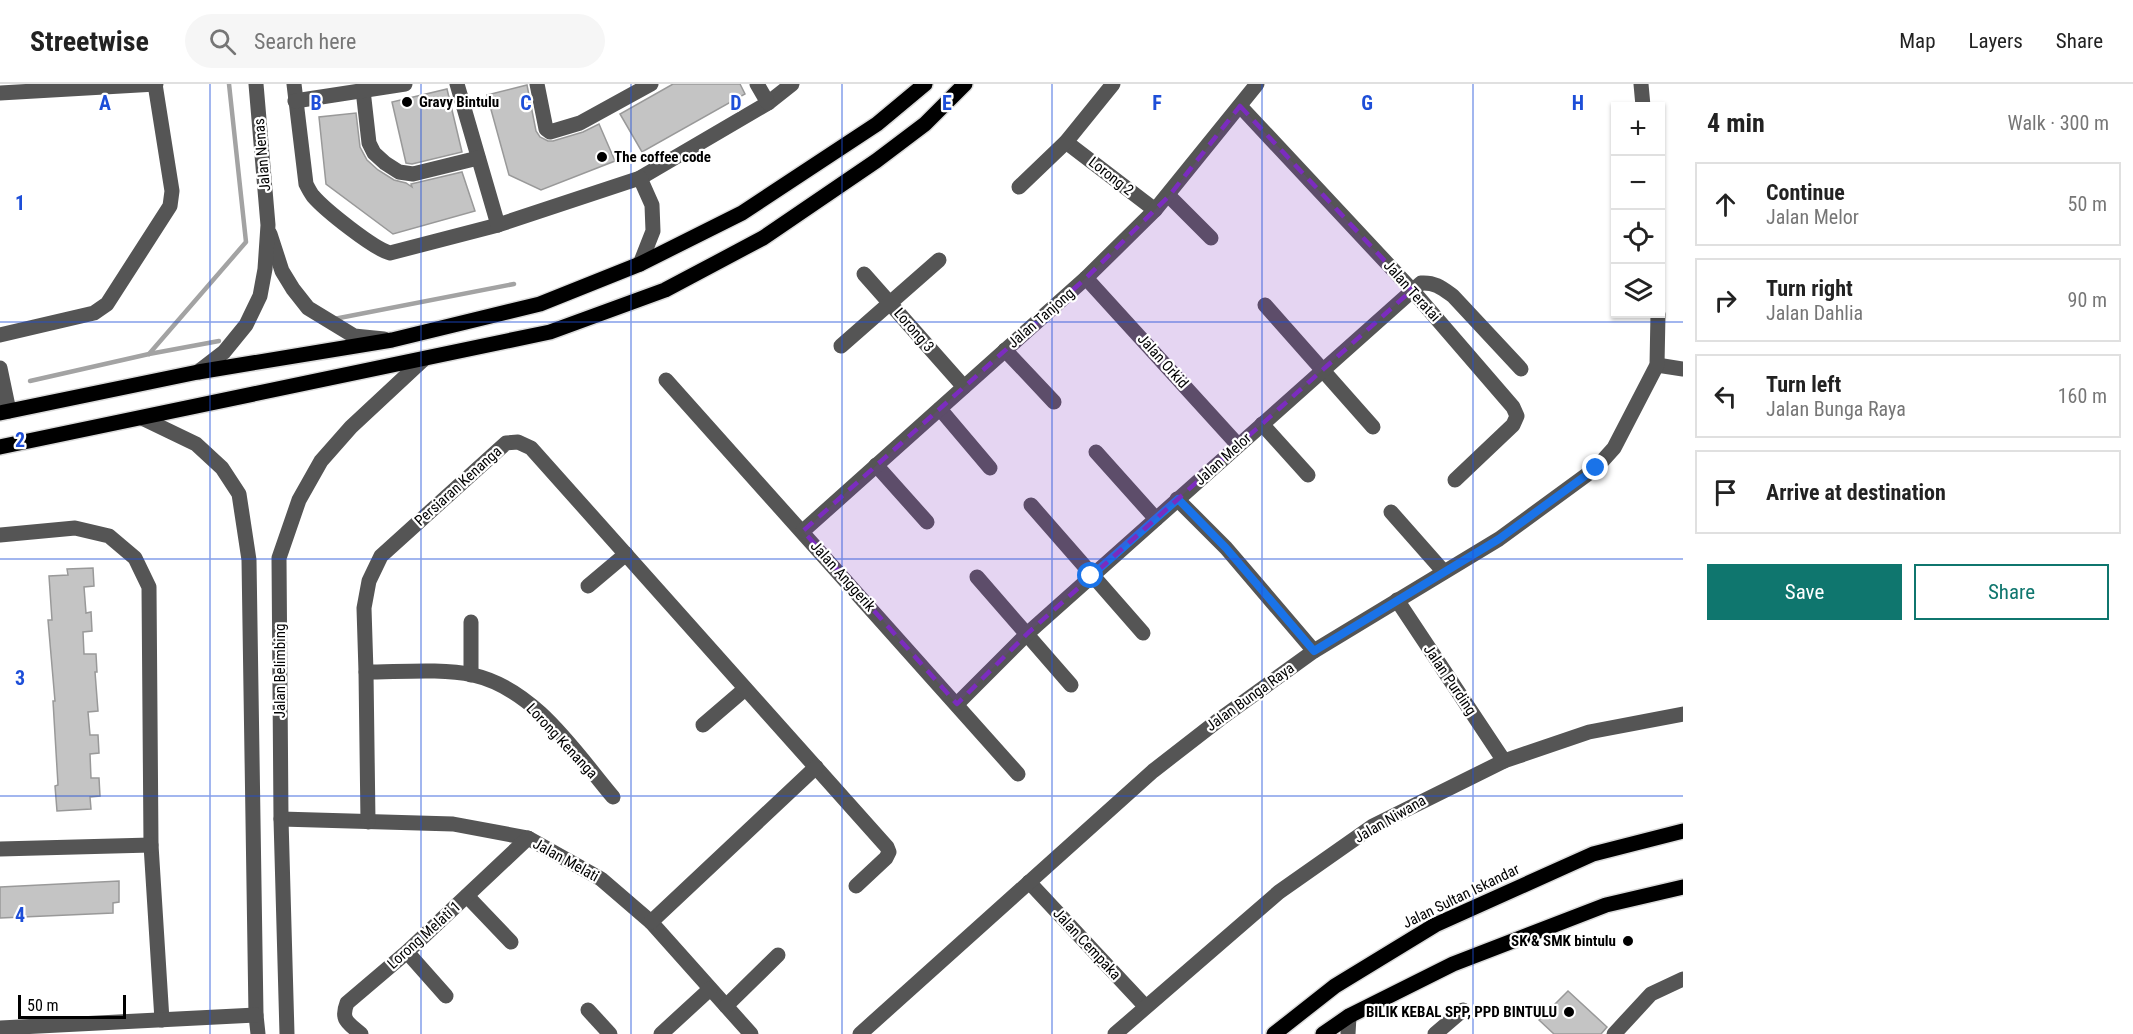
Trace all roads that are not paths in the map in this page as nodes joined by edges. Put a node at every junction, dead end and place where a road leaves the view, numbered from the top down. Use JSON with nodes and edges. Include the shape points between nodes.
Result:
{"nodes":[{"id":1,"x":155,"y":84,"type":"edge"},
{"id":2,"x":256,"y":84,"type":"edge"},
{"id":3,"x":294,"y":84,"type":"edge"},
{"id":4,"x":405,"y":84,"type":"edge"},
{"id":5,"x":457,"y":84,"type":"edge"},
{"id":6,"x":537,"y":84,"type":"edge"},
{"id":7,"x":651,"y":84,"type":"edge"},
{"id":8,"x":757,"y":84,"type":"edge"},
{"id":9,"x":792,"y":84,"type":"edge"},
{"id":10,"x":925,"y":84,"type":"edge"},
{"id":11,"x":965,"y":84,"type":"edge"},
{"id":12,"x":1113,"y":84,"type":"edge"},
{"id":13,"x":1257,"y":84,"type":"edge"},
{"id":14,"x":1641,"y":84,"type":"edge"},
{"id":15,"x":363,"y":90,"type":"junction"},
{"id":16,"x":0,"y":93,"type":"edge"},
{"id":17,"x":296,"y":100,"type":"junction"},
{"id":18,"x":1643,"y":102,"type":"edge"},
{"id":19,"x":768,"y":104,"type":"junction"},
{"id":20,"x":1240,"y":106,"type":"junction"},
{"id":21,"x":1066,"y":141,"type":"junction"},
{"id":22,"x":478,"y":158,"type":"junction"},
{"id":23,"x":640,"y":178,"type":"junction"},
{"id":24,"x":1019,"y":187,"type":"dead end"},
{"id":25,"x":1169,"y":196,"type":"junction"},
{"id":26,"x":1155,"y":210,"type":"junction"},
{"id":27,"x":268,"y":225,"type":"junction"},
{"id":28,"x":498,"y":225,"type":"junction"},
{"id":29,"x":1211,"y":238,"type":"dead end"},
{"id":30,"x":939,"y":260,"type":"dead end"},
{"id":31,"x":640,"y":264,"type":"junction"},
{"id":32,"x":864,"y":274,"type":"dead end"},
{"id":33,"x":1086,"y":278,"type":"junction"},
{"id":34,"x":1412,"y":290,"type":"junction"},
{"id":35,"x":889,"y":302,"type":"junction"},
{"id":36,"x":1265,"y":305,"type":"dead end"},
{"id":37,"x":1658,"y":318,"type":"edge"},
{"id":38,"x":0,"y":335,"type":"edge"},
{"id":39,"x":392,"y":340,"type":"junction"},
{"id":40,"x":841,"y":346,"type":"dead end"},
{"id":41,"x":1005,"y":350,"type":"junction"},
{"id":42,"x":424,"y":359,"type":"junction"},
{"id":43,"x":1656,"y":365,"type":"junction"},
{"id":44,"x":0,"y":368,"type":"edge"},
{"id":45,"x":1521,"y":369,"type":"dead end"},
{"id":46,"x":1683,"y":369,"type":"edge"},
{"id":47,"x":1323,"y":370,"type":"junction"},
{"id":48,"x":198,"y":372,"type":"junction"},
{"id":49,"x":666,"y":380,"type":"dead end"},
{"id":50,"x":964,"y":387,"type":"junction"},
{"id":51,"x":1054,"y":402,"type":"dead end"},
{"id":52,"x":940,"y":409,"type":"junction"},
{"id":53,"x":5,"y":412,"type":"edge"},
{"id":54,"x":142,"y":418,"type":"junction"},
{"id":55,"x":1262,"y":424,"type":"junction"},
{"id":56,"x":1373,"y":426,"type":"dead end"},
{"id":57,"x":1238,"y":445,"type":"junction"},
{"id":58,"x":0,"y":447,"type":"edge"},
{"id":59,"x":1096,"y":452,"type":"dead end"},
{"id":60,"x":876,"y":465,"type":"junction"},
{"id":61,"x":990,"y":468,"type":"dead end"},
{"id":62,"x":1308,"y":475,"type":"dead end"},
{"id":63,"x":1455,"y":480,"type":"dead end"},
{"id":64,"x":1178,"y":499,"type":"junction"},
{"id":65,"x":1031,"y":505,"type":"dead end"},
{"id":66,"x":1391,"y":512,"type":"dead end"},
{"id":67,"x":1156,"y":519,"type":"junction"},
{"id":68,"x":927,"y":522,"type":"dead end"},
{"id":69,"x":803,"y":531,"type":"junction"},
{"id":70,"x":0,"y":535,"type":"edge"},
{"id":71,"x":626,"y":554,"type":"junction"},
{"id":72,"x":1444,"y":572,"type":"junction"},
{"id":73,"x":1091,"y":576,"type":"junction"},
{"id":74,"x":977,"y":577,"type":"dead end"},
{"id":75,"x":588,"y":586,"type":"dead end"},
{"id":76,"x":1396,"y":600,"type":"junction"},
{"id":77,"x":471,"y":622,"type":"dead end"},
{"id":78,"x":1028,"y":633,"type":"junction"},
{"id":79,"x":1143,"y":633,"type":"dead end"},
{"id":80,"x":1314,"y":651,"type":"junction"},
{"id":81,"x":366,"y":672,"type":"junction"},
{"id":82,"x":471,"y":675,"type":"junction"},
{"id":83,"x":1071,"y":686,"type":"dead end"},
{"id":84,"x":745,"y":689,"type":"junction"},
{"id":85,"x":957,"y":704,"type":"junction"},
{"id":86,"x":1683,"y":714,"type":"edge"},
{"id":87,"x":703,"y":725,"type":"dead end"},
{"id":88,"x":1503,"y":761,"type":"junction"},
{"id":89,"x":816,"y":767,"type":"junction"},
{"id":90,"x":1018,"y":774,"type":"dead end"},
{"id":91,"x":614,"y":797,"type":"dead end"},
{"id":92,"x":281,"y":819,"type":"junction"},
{"id":93,"x":368,"y":822,"type":"junction"},
{"id":94,"x":1683,"y":831,"type":"edge"},
{"id":95,"x":528,"y":838,"type":"junction"},
{"id":96,"x":151,"y":845,"type":"junction"},
{"id":97,"x":0,"y":849,"type":"edge"},
{"id":98,"x":1029,"y":882,"type":"junction"},
{"id":99,"x":856,"y":886,"type":"dead end"},
{"id":100,"x":1683,"y":887,"type":"edge"},
{"id":101,"x":467,"y":896,"type":"junction"},
{"id":102,"x":651,"y":922,"type":"junction"},
{"id":103,"x":511,"y":942,"type":"dead end"},
{"id":104,"x":407,"y":952,"type":"junction"},
{"id":105,"x":778,"y":954,"type":"dead end"},
{"id":106,"x":1683,"y":979,"type":"edge"},
{"id":107,"x":710,"y":989,"type":"junction"},
{"id":108,"x":446,"y":996,"type":"dead end"},
{"id":109,"x":726,"y":1006,"type":"junction"},
{"id":110,"x":1145,"y":1006,"type":"junction"},
{"id":111,"x":588,"y":1010,"type":"dead end"},
{"id":112,"x":1463,"y":1010,"type":"dead end"},
{"id":113,"x":256,"y":1015,"type":"junction"},
{"id":114,"x":1348,"y":1016,"type":"junction"},
{"id":115,"x":162,"y":1020,"type":"junction"},
{"id":116,"x":0,"y":1028,"type":"edge"},
{"id":117,"x":258,"y":1034,"type":"edge"},
{"id":118,"x":287,"y":1034,"type":"edge"},
{"id":119,"x":361,"y":1034,"type":"edge"},
{"id":120,"x":610,"y":1034,"type":"edge"},
{"id":121,"x":661,"y":1034,"type":"edge"},
{"id":122,"x":751,"y":1034,"type":"edge"},
{"id":123,"x":860,"y":1034,"type":"edge"},
{"id":124,"x":1115,"y":1034,"type":"edge"},
{"id":125,"x":1274,"y":1034,"type":"edge"},
{"id":126,"x":1323,"y":1034,"type":"edge"},
{"id":127,"x":1348,"y":1034,"type":"edge"},
{"id":128,"x":1435,"y":1034,"type":"edge"},
{"id":129,"x":1614,"y":1034,"type":"edge"}],
"edges":[{"from":1,"to":16,"type":"street"},
{"from":1,"to":38,"type":"street","via":[[172,191],[170,206],[102,309]]},
{"from":2,"to":27,"type":"street","name":"Jalan Nenas"},
{"from":3,"to":17,"type":"street"},
{"from":4,"to":15,"type":"street"},
{"from":5,"to":22,"type":"street"},
{"from":6,"to":7,"type":"street","via":[[546,129],[550,132],[580,123]]},
{"from":8,"to":19,"type":"street"},
{"from":9,"to":19,"type":"street"},
{"from":10,"to":31,"type":"main road","via":[[877,124],[742,213]]},
{"from":11,"to":42,"type":"main road","via":[[925,124],[857,174],[763,238],[665,290],[550,332]]},
{"from":12,"to":21,"type":"street"},
{"from":13,"to":20,"type":"street","name":"Jalan Tanjong"},
{"from":14,"to":18,"type":"street"},
{"from":15,"to":17,"type":"street"},
{"from":15,"to":22,"type":"street","via":[[369,143],[385,163],[399,172],[413,174]]},
{"from":17,"to":28,"type":"street","via":[[306,184],[311,194],[376,247],[390,253]]},
{"from":19,"to":23,"type":"street"},
{"from":20,"to":25,"type":"street","name":"Jalan Tanjong"},
{"from":20,"to":34,"type":"street","name":"Jalan Teratai"},
{"from":21,"to":24,"type":"street"},
{"from":21,"to":26,"type":"street","name":"Lorong 2"},
{"from":22,"to":28,"type":"street"},
{"from":23,"to":28,"type":"street"},
{"from":23,"to":31,"type":"street","via":[[652,205],[653,231]]},
{"from":25,"to":26,"type":"street","name":"Jalan Tanjong"},
{"from":25,"to":29,"type":"street"},
{"from":26,"to":33,"type":"street","name":"Jalan Tanjong"},
{"from":27,"to":39,"type":"street","name":"Jalan Nenas","via":[[282,271],[308,308],[354,336]]},
{"from":27,"to":48,"type":"street","name":"Jalan Nenas","via":[[260,296],[246,325],[224,352]]},
{"from":30,"to":35,"type":"street"},
{"from":31,"to":39,"type":"main road","via":[[540,304]]},
{"from":32,"to":35,"type":"street","name":"Lorong 3"},
{"from":33,"to":41,"type":"street","name":"Jalan Tanjong"},
{"from":33,"to":57,"type":"street","name":"Jalan Orkid"},
{"from":34,"to":45,"type":"street","via":[[1421,283],[1441,286]]},
{"from":34,"to":47,"type":"street","name":"Jalan Melor"},
{"from":34,"to":63,"type":"street","name":"Jalan Teratai","via":[[1514,407],[1517,416],[1513,426]]},
{"from":35,"to":40,"type":"street"},
{"from":35,"to":50,"type":"street","name":"Lorong 3"},
{"from":36,"to":47,"type":"street"},
{"from":37,"to":43,"type":"street","name":"Jalan Bunga Raya"},
{"from":39,"to":48,"type":"main road"},
{"from":41,"to":50,"type":"street","name":"Jalan Tanjong"},
{"from":41,"to":51,"type":"street"},
{"from":42,"to":54,"type":"main road"},
{"from":42,"to":92,"type":"street","name":"Jalan Belimbing","via":[[378,400],[321,461],[299,500],[279,558]]},
{"from":43,"to":46,"type":"street"},
{"from":43,"to":72,"type":"street","name":"Jalan Bunga Raya","via":[[1614,448],[1596,468],[1499,539]]},
{"from":44,"to":53,"type":"street"},
{"from":47,"to":55,"type":"street","name":"Jalan Melor"},
{"from":47,"to":56,"type":"street"},
{"from":48,"to":53,"type":"main road"},
{"from":49,"to":69,"type":"street","name":"Jalan Anggerik"},
{"from":50,"to":52,"type":"street","name":"Jalan Tanjong"},
{"from":52,"to":60,"type":"street","name":"Jalan Tanjong"},
{"from":52,"to":61,"type":"street"},
{"from":54,"to":58,"type":"main road"},
{"from":54,"to":113,"type":"street","name":"Jalan Belimbing","via":[[196,444],[222,468],[239,494],[244,518],[249,560]]},
{"from":55,"to":57,"type":"street","name":"Jalan Melor"},
{"from":55,"to":62,"type":"street"},
{"from":57,"to":64,"type":"street","name":"Jalan Melor"},
{"from":59,"to":67,"type":"street"},
{"from":60,"to":68,"type":"street"},
{"from":60,"to":69,"type":"street","name":"Jalan Tanjong"},
{"from":64,"to":67,"type":"street","name":"Jalan Melor"},
{"from":64,"to":80,"type":"street","via":[[1226,548]]},
{"from":65,"to":73,"type":"street"},
{"from":66,"to":72,"type":"street"},
{"from":67,"to":73,"type":"street","name":"Jalan Melor"},
{"from":69,"to":85,"type":"street","name":"Jalan Anggerik"},
{"from":70,"to":96,"type":"street","via":[[75,528],[109,536],[135,558],[149,587]]},
{"from":71,"to":75,"type":"street"},
{"from":71,"to":81,"type":"street","name":"Persiaran Kenanga","via":[[531,448],[518,442],[506,443],[381,556],[369,581],[364,608]]},
{"from":71,"to":84,"type":"street","name":"Persiaran Kenanga"},
{"from":72,"to":76,"type":"street","name":"Jalan Bunga Raya"},
{"from":73,"to":78,"type":"street","name":"Jalan Melor"},
{"from":73,"to":79,"type":"street"},
{"from":74,"to":78,"type":"street"},
{"from":76,"to":80,"type":"street","name":"Jalan Bunga Raya"},
{"from":76,"to":88,"type":"street","name":"Jalan Purding"},
{"from":77,"to":82,"type":"street"},
{"from":78,"to":83,"type":"street"},
{"from":78,"to":85,"type":"street","name":"Jalan Melor"},
{"from":80,"to":98,"type":"street","name":"Jalan Bunga Raya","via":[[1153,771]]},
{"from":81,"to":82,"type":"street","name":"Lorong Kenanga"},
{"from":81,"to":93,"type":"street","name":"Persiaran Kenanga"},
{"from":82,"to":91,"type":"street","name":"Lorong Kenanga","via":[[508,689],[529,704]]},
{"from":84,"to":87,"type":"street"},
{"from":84,"to":89,"type":"street","name":"Persiaran Kenanga"},
{"from":85,"to":90,"type":"street","name":"Jalan Anggerik"},
{"from":86,"to":88,"type":"street","name":"Jalan Niwana","via":[[1590,732]]},
{"from":88,"to":110,"type":"street","name":"Jalan Niwana","via":[[1373,826],[1279,892]]},
{"from":89,"to":99,"type":"street","name":"Persiaran Kenanga","via":[[889,852]]},
{"from":89,"to":102,"type":"street"},
{"from":92,"to":93,"type":"street","name":"Jalan Melati"},
{"from":92,"to":118,"type":"street","name":"Jalan Belimbing"},
{"from":93,"to":95,"type":"street","name":"Jalan Melati","via":[[453,824]]},
{"from":94,"to":125,"type":"main road","name":"Jalan Sultan Iskandar","via":[[1593,854],[1434,925],[1335,986]]},
{"from":95,"to":101,"type":"street","name":"Lorong Melati 1"},
{"from":95,"to":102,"type":"street","name":"Jalan Melati","via":[[602,879]]},
{"from":96,"to":97,"type":"street"},
{"from":96,"to":115,"type":"street"},
{"from":98,"to":110,"type":"street","name":"Jalan Cempaka"},
{"from":98,"to":123,"type":"street","name":"Jalan Bunga Raya"},
{"from":100,"to":114,"type":"main road","via":[[1606,905],[1453,964]]},
{"from":101,"to":103,"type":"street"},
{"from":101,"to":104,"type":"street","name":"Lorong Melati 1"},
{"from":102,"to":107,"type":"street","name":"Jalan Melati"},
{"from":104,"to":108,"type":"street"},
{"from":104,"to":119,"type":"street","name":"Lorong Melati 1","via":[[347,1003],[345,1019]]},
{"from":105,"to":109,"type":"street"},
{"from":106,"to":129,"type":"street","via":[[1651,994]]},
{"from":107,"to":109,"type":"street","name":"Jalan Melati"},
{"from":107,"to":121,"type":"street"},
{"from":109,"to":122,"type":"street","name":"Jalan Melati"},
{"from":110,"to":124,"type":"street","name":"Jalan Niwana"},
{"from":111,"to":120,"type":"street"},
{"from":112,"to":128,"type":"street"},
{"from":113,"to":115,"type":"street"},
{"from":113,"to":117,"type":"street","name":"Jalan Belimbing"},
{"from":114,"to":126,"type":"main road"},
{"from":114,"to":127,"type":"street"},
{"from":115,"to":116,"type":"street"}]}
